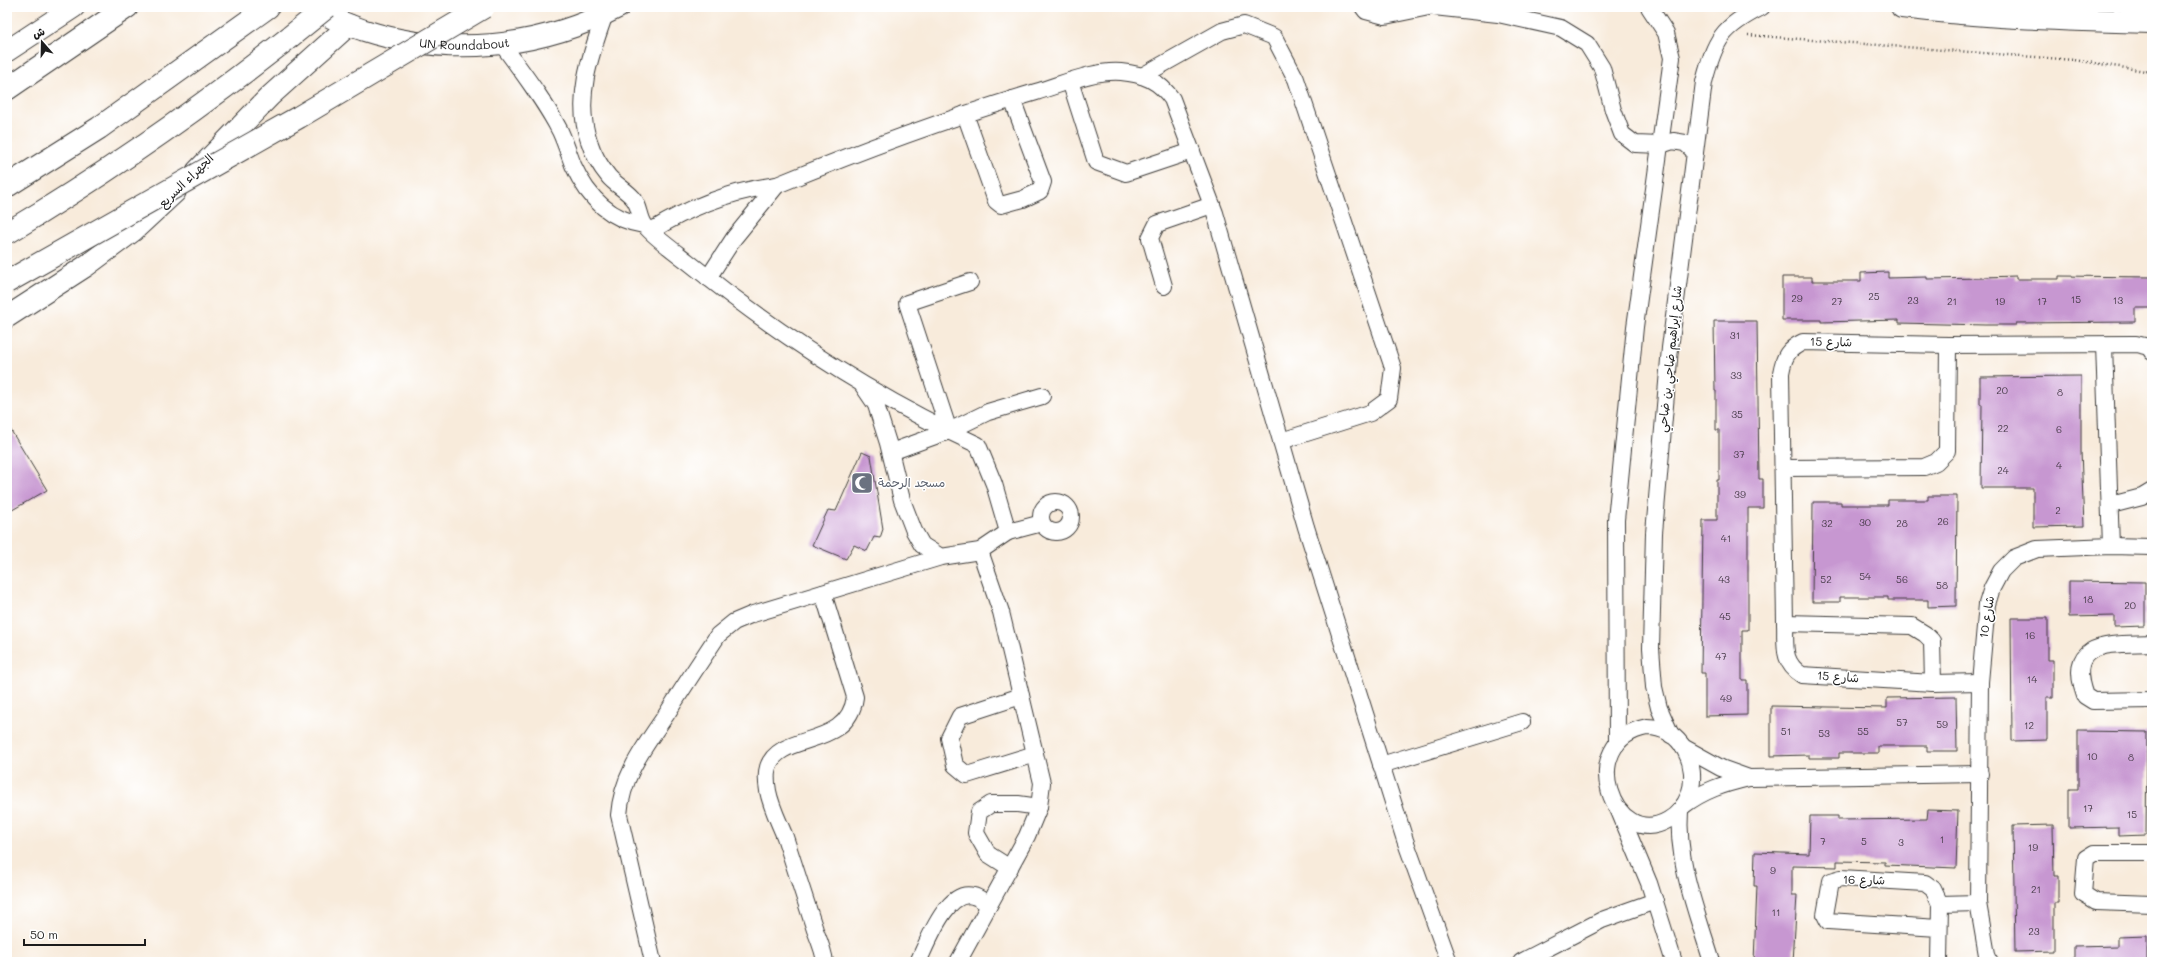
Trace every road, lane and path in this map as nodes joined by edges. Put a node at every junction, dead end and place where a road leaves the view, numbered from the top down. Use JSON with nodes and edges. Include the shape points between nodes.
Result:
{"nodes":[{"id":1,"x":74,"y":7,"type":"edge"},
{"id":2,"x":127,"y":7,"type":"edge"},
{"id":3,"x":268,"y":7,"type":"edge"},
{"id":4,"x":311,"y":7,"type":"edge"},
{"id":5,"x":327,"y":7,"type":"edge"},
{"id":6,"x":484,"y":7,"type":"edge"},
{"id":7,"x":1364,"y":7,"type":"edge"},
{"id":8,"x":1429,"y":7,"type":"edge"},
{"id":9,"x":1434,"y":7,"type":"edge"},
{"id":10,"x":1649,"y":7,"type":"edge"},
{"id":11,"x":1762,"y":7,"type":"edge"},
{"id":12,"x":1902,"y":7,"type":"edge"},
{"id":13,"x":612,"y":10,"type":"edge"},
{"id":14,"x":2152,"y":22,"type":"edge"},
{"id":15,"x":349,"y":25,"type":"junction"},
{"id":16,"x":1723,"y":33,"type":"junction"},
{"id":17,"x":502,"y":44,"type":"junction"},
{"id":18,"x":7,"y":51,"type":"edge"},
{"id":19,"x":2152,"y":72,"type":"edge"},
{"id":20,"x":1142,"y":76,"type":"junction"},
{"id":21,"x":1070,"y":81,"type":"junction"},
{"id":22,"x":7,"y":89,"type":"edge"},
{"id":23,"x":1012,"y":99,"type":"junction"},
{"id":24,"x":965,"y":114,"type":"junction"},
{"id":25,"x":1661,"y":145,"type":"junction"},
{"id":26,"x":1192,"y":151,"type":"junction"},
{"id":27,"x":1695,"y":152,"type":"junction"},
{"id":28,"x":777,"y":185,"type":"junction"},
{"id":29,"x":7,"y":186,"type":"edge"},
{"id":30,"x":1212,"y":205,"type":"junction"},
{"id":31,"x":648,"y":228,"type":"junction"},
{"id":32,"x":7,"y":233,"type":"edge"},
{"id":33,"x":708,"y":278,"type":"junction"},
{"id":34,"x":7,"y":282,"type":"edge"},
{"id":35,"x":970,"y":282,"type":"dead end"},
{"id":36,"x":1164,"y":286,"type":"dead end"},
{"id":37,"x":7,"y":317,"type":"edge"},
{"id":38,"x":1948,"y":345,"type":"junction"},
{"id":39,"x":2104,"y":345,"type":"junction"},
{"id":40,"x":2151,"y":348,"type":"edge"},
{"id":41,"x":861,"y":383,"type":"junction"},
{"id":42,"x":1042,"y":396,"type":"dead end"},
{"id":43,"x":949,"y":431,"type":"junction"},
{"id":44,"x":1282,"y":441,"type":"junction"},
{"id":45,"x":891,"y":452,"type":"junction"},
{"id":46,"x":1784,"y":468,"type":"junction"},
{"id":47,"x":2152,"y":491,"type":"edge"},
{"id":48,"x":2111,"y":505,"type":"junction"},
{"id":49,"x":1042,"y":523,"type":"dead end"},
{"id":50,"x":1008,"y":532,"type":"junction"},
{"id":51,"x":2111,"y":546,"type":"junction"},
{"id":52,"x":2152,"y":547,"type":"edge"},
{"id":53,"x":980,"y":551,"type":"junction"},
{"id":54,"x":941,"y":557,"type":"junction"},
{"id":55,"x":823,"y":593,"type":"junction"},
{"id":56,"x":1785,"y":623,"type":"junction"},
{"id":57,"x":2152,"y":643,"type":"edge"},
{"id":58,"x":1980,"y":682,"type":"junction"},
{"id":59,"x":1933,"y":683,"type":"junction"},
{"id":60,"x":1021,"y":696,"type":"junction"},
{"id":61,"x":2152,"y":700,"type":"edge"},
{"id":62,"x":1522,"y":722,"type":"dead end"},
{"id":63,"x":1671,"y":735,"type":"junction"},
{"id":64,"x":1617,"y":744,"type":"junction"},
{"id":65,"x":1684,"y":748,"type":"junction"},
{"id":66,"x":1035,"y":754,"type":"junction"},
{"id":67,"x":1381,"y":765,"type":"junction"},
{"id":68,"x":1980,"y":774,"type":"junction"},
{"id":69,"x":1749,"y":778,"type":"junction"},
{"id":70,"x":1039,"y":807,"type":"junction"},
{"id":71,"x":1617,"y":808,"type":"junction"},
{"id":72,"x":1682,"y":808,"type":"junction"},
{"id":73,"x":2152,"y":853,"type":"edge"},
{"id":74,"x":1010,"y":868,"type":"junction"},
{"id":75,"x":1656,"y":901,"type":"junction"},
{"id":76,"x":1978,"y":903,"type":"junction"},
{"id":77,"x":1940,"y":904,"type":"junction"},
{"id":78,"x":2152,"y":904,"type":"edge"},
{"id":79,"x":989,"y":905,"type":"junction"},
{"id":80,"x":1938,"y":928,"type":"junction"},
{"id":81,"x":653,"y":962,"type":"edge"},
{"id":82,"x":825,"y":962,"type":"edge"},
{"id":83,"x":918,"y":962,"type":"edge"},
{"id":84,"x":958,"y":962,"type":"edge"},
{"id":85,"x":1450,"y":962,"type":"edge"},
{"id":86,"x":1521,"y":962,"type":"edge"},
{"id":87,"x":1674,"y":962,"type":"edge"},
{"id":88,"x":1712,"y":962,"type":"edge"},
{"id":89,"x":1939,"y":962,"type":"edge"},
{"id":90,"x":1990,"y":962,"type":"edge"}],
"edges":[{"from":1,"to":18,"type":"main road"},
{"from":2,"to":22,"type":"highway"},
{"from":3,"to":29,"type":"highway","via":[[99,128]]},
{"from":4,"to":15,"type":"main road","name":"UN Roundabout"},
{"from":5,"to":32,"type":"highway","bridge":true,"via":[[248,70],[171,126],[97,177]]},
{"from":6,"to":34,"type":"highway","bridge":true,"via":[[292,121]]},
{"from":7,"to":8,"type":"street","via":[[1366,11],[1385,16]]},
{"from":9,"to":25,"type":"street","via":[[1498,14],[1561,28],[1587,44],[1602,68],[1622,134],[1635,144]]},
{"from":10,"to":25,"type":"street","via":[[1666,33],[1672,58]]},
{"from":11,"to":16,"type":"street","name":"شارع إبراهيم ضاحي بن ضاحي"},
{"from":12,"to":14,"type":"highway","via":[[1942,12]]},
{"from":13,"to":17,"type":"main road","name":"UN Roundabout","via":[[555,34]]},
{"from":13,"to":31,"type":"street","via":[[587,76],[583,98],[584,119],[588,140],[597,160],[609,177],[633,198]]},
{"from":15,"to":17,"type":"main road","name":"UN Roundabout","via":[[411,42],[458,47]]},
{"from":15,"to":37,"type":"main road","name":"الجهراء السريع","via":[[270,96],[210,159],[133,231],[86,266]]},
{"from":16,"to":19,"type":"path","via":[[2074,60]]},
{"from":16,"to":27,"type":"street","name":"شارع إبراهيم ضاحي بن ضاحي","via":[[1711,54],[1704,82]]},
{"from":17,"to":31,"type":"street","via":[[560,131],[574,165],[593,197],[605,211]]},
{"from":20,"to":21,"type":"street","via":[[1120,72],[1090,75]]},
{"from":20,"to":26,"type":"street","via":[[1163,86],[1172,99]]},
{"from":20,"to":44,"type":"street","via":[[1222,31],[1244,25],[1274,37],[1296,79],[1394,368],[1389,399],[1370,413]]},
{"from":21,"to":23,"type":"street"},
{"from":21,"to":26,"type":"street","via":[[1096,162],[1126,173]]},
{"from":23,"to":24,"type":"street"},
{"from":23,"to":24,"type":"street","via":[[1043,182],[1040,191],[1023,199],[1001,205],[996,201]]},
{"from":24,"to":28,"type":"street"},
{"from":25,"to":27,"type":"street","via":[[1673,141],[1686,143]]},
{"from":25,"to":64,"type":"street","via":[[1635,326],[1616,520]]},
{"from":26,"to":30,"type":"street"},
{"from":27,"to":63,"type":"street","name":"شارع إبراهيم ضاحي بن ضاحي","via":[[1670,348],[1654,533],[1651,648],[1654,687],[1659,708]]},
{"from":28,"to":31,"type":"street","via":[[747,189],[711,199]]},
{"from":28,"to":33,"type":"street","via":[[734,238]]},
{"from":30,"to":36,"type":"street","via":[[1157,224],[1150,238]]},
{"from":30,"to":44,"type":"street"},
{"from":31,"to":33,"type":"street"},
{"from":33,"to":41,"type":"street","via":[[783,333]]},
{"from":35,"to":43,"type":"street","via":[[907,303]]},
{"from":38,"to":39,"type":"street","name":"شارع 15"},
{"from":38,"to":46,"type":"street","via":[[1946,451],[1936,462],[1924,467]]},
{"from":38,"to":46,"type":"street","name":"شارع 15","via":[[1803,342],[1792,347],[1785,354],[1781,373]]},
{"from":39,"to":40,"type":"street","name":"شارع 15","via":[[2136,344]]},
{"from":39,"to":48,"type":"street"},
{"from":41,"to":43,"type":"street"},
{"from":41,"to":45,"type":"street","via":[[876,405]]},
{"from":42,"to":43,"type":"street","via":[[988,412]]},
{"from":43,"to":45,"type":"street"},
{"from":43,"to":50,"type":"street","via":[[978,444],[994,484]]},
{"from":44,"to":67,"type":"street","via":[[1306,527]]},
{"from":45,"to":54,"type":"street","via":[[902,500],[914,531],[922,545]]},
{"from":46,"to":56,"type":"street","name":"شارع 15"},
{"from":47,"to":48,"type":"street","via":[[2142,497]]},
{"from":48,"to":51,"type":"street"},
{"from":49,"to":50,"type":"street"},
{"from":50,"to":53,"type":"street"},
{"from":51,"to":52,"type":"street","name":"شارع 10"},
{"from":51,"to":58,"type":"street","name":"شارع 10","via":[[2037,550],[2014,558],[1992,588],[1987,604]]},
{"from":53,"to":54,"type":"street"},
{"from":53,"to":60,"type":"street","via":[[1001,612]]},
{"from":54,"to":55,"type":"street"},
{"from":55,"to":81,"type":"street","via":[[753,614],[734,622],[718,635],[627,777],[619,815]]},
{"from":55,"to":82,"type":"street","via":[[855,697],[853,706],[849,716],[839,727],[781,750],[767,768],[768,791]]},
{"from":56,"to":59,"type":"street","name":"شارع 15","via":[[1786,658],[1792,668],[1802,674]]},
{"from":56,"to":59,"type":"street","via":[[1912,626],[1932,641]]},
{"from":57,"to":61,"type":"street","via":[[2101,645],[2090,651],[2082,660],[2078,673],[2085,696],[2093,701]]},
{"from":58,"to":59,"type":"street","name":"شارع 15"},
{"from":58,"to":68,"type":"street","name":"شارع 10"},
{"from":60,"to":66,"type":"street"},
{"from":60,"to":66,"type":"street","via":[[960,716],[950,738],[955,765],[967,775]]},
{"from":62,"to":67,"type":"street"},
{"from":63,"to":64,"type":"street","via":[[1655,727],[1647,727],[1630,733]]},
{"from":63,"to":65,"type":"street"},
{"from":64,"to":71,"type":"street","via":[[1609,759],[1606,776],[1609,793]]},
{"from":65,"to":69,"type":"street","via":[[1721,768]]},
{"from":65,"to":72,"type":"street","via":[[1692,772],[1691,790]]},
{"from":66,"to":70,"type":"street","via":[[1042,783]]},
{"from":67,"to":85,"type":"street","via":[[1405,840]]},
{"from":68,"to":69,"type":"street"},
{"from":68,"to":76,"type":"street","name":"شارع 10"},
{"from":69,"to":72,"type":"street","via":[[1699,794]]},
{"from":70,"to":74,"type":"street"},
{"from":70,"to":74,"type":"street","via":[[991,804],[979,812],[976,833],[988,854]]},
{"from":71,"to":72,"type":"street","via":[[1630,819],[1646,826],[1663,823]]},
{"from":71,"to":75,"type":"street"},
{"from":72,"to":88,"type":"street","via":[[1680,843],[1686,874]]},
{"from":73,"to":78,"type":"street","via":[[2094,852],[2086,858],[2083,878],[2084,894],[2096,902]]},
{"from":74,"to":79,"type":"street"},
{"from":75,"to":86,"type":"street","via":[[1602,920]]},
{"from":75,"to":87,"type":"street"},
{"from":76,"to":77,"type":"street"},
{"from":76,"to":90,"type":"street","name":"شارع 10"},
{"from":77,"to":80,"type":"street"},
{"from":77,"to":80,"type":"street","name":"شارع 16","via":[[1933,889],[1925,883],[1841,878],[1831,881],[1825,915],[1828,921]]},
{"from":79,"to":83,"type":"street","via":[[972,895],[959,896],[943,911]]},
{"from":79,"to":84,"type":"street"},
{"from":80,"to":89,"type":"street"}]}
